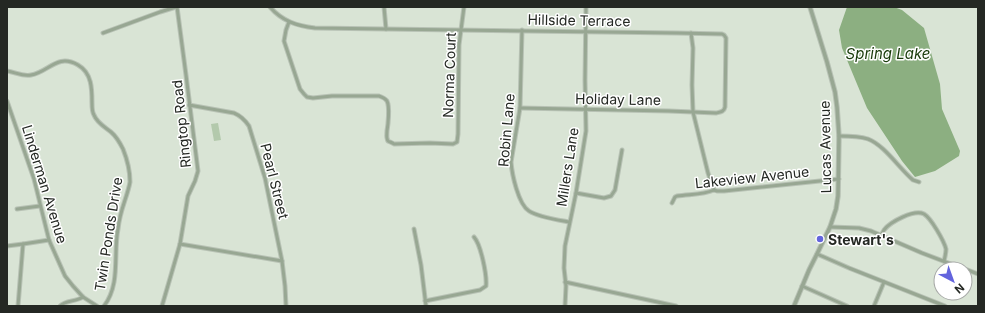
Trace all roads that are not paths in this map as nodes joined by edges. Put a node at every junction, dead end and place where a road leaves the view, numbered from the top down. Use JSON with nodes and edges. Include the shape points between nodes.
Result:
{"nodes":[{"id":1,"x":176,"y":7,"type":"edge"},
{"id":2,"x":270,"y":7,"type":"edge"},
{"id":3,"x":384,"y":7,"type":"edge"},
{"id":4,"x":464,"y":7,"type":"edge"},
{"id":5,"x":586,"y":7,"type":"edge"},
{"id":6,"x":811,"y":8,"type":"edge"},
{"id":7,"x":289,"y":22,"type":"junction"},
{"id":8,"x":386,"y":29,"type":"junction"},
{"id":9,"x":461,"y":29,"type":"junction"},
{"id":10,"x":522,"y":30,"type":"junction"},
{"id":11,"x":586,"y":31,"type":"junction"},
{"id":12,"x":103,"y":33,"type":"dead end"},
{"id":13,"x":692,"y":33,"type":"junction"},
{"id":14,"x":7,"y":71,"type":"edge"},
{"id":15,"x":7,"y":101,"type":"edge"},
{"id":16,"x":190,"y":105,"type":"junction"},
{"id":17,"x":520,"y":108,"type":"junction"},
{"id":18,"x":585,"y":109,"type":"junction"},
{"id":19,"x":693,"y":112,"type":"junction"},
{"id":20,"x":715,"y":113,"type":"joint"},
{"id":21,"x":839,"y":136,"type":"junction"},
{"id":22,"x":622,"y":150,"type":"dead end"},
{"id":23,"x":839,"y":179,"type":"junction"},
{"id":24,"x":919,"y":182,"type":"dead end"},
{"id":25,"x":714,"y":190,"type":"junction"},
{"id":26,"x":576,"y":193,"type":"junction"},
{"id":27,"x":672,"y":203,"type":"dead end"},
{"id":28,"x":40,"y":206,"type":"junction"},
{"id":29,"x":17,"y":209,"type":"dead end"},
{"id":30,"x":569,"y":222,"type":"junction"},
{"id":31,"x":830,"y":227,"type":"junction"},
{"id":32,"x":414,"y":229,"type":"dead end"},
{"id":33,"x":881,"y":236,"type":"junction"},
{"id":34,"x":474,"y":237,"type":"dead end"},
{"id":35,"x":49,"y":240,"type":"junction"},
{"id":36,"x":23,"y":244,"type":"junction"},
{"id":37,"x":180,"y":244,"type":"junction"},
{"id":38,"x":7,"y":246,"type":"edge"},
{"id":39,"x":817,"y":254,"type":"junction"},
{"id":40,"x":282,"y":261,"type":"junction"},
{"id":41,"x":944,"y":261,"type":"joint"},
{"id":42,"x":566,"y":282,"type":"junction"},
{"id":43,"x":884,"y":282,"type":"junction"},
{"id":44,"x":802,"y":286,"type":"junction"},
{"id":45,"x":83,"y":297,"type":"junction"},
{"id":46,"x":426,"y":301,"type":"junction"},
{"id":47,"x":837,"y":302,"type":"junction"},
{"id":48,"x":18,"y":306,"type":"edge"},
{"id":49,"x":60,"y":306,"type":"edge"},
{"id":50,"x":97,"y":306,"type":"edge"},
{"id":51,"x":104,"y":306,"type":"edge"},
{"id":52,"x":162,"y":306,"type":"edge"},
{"id":53,"x":286,"y":306,"type":"edge"},
{"id":54,"x":426,"y":306,"type":"edge"},
{"id":55,"x":565,"y":306,"type":"edge"},
{"id":56,"x":676,"y":306,"type":"edge"},
{"id":57,"x":794,"y":306,"type":"edge"},
{"id":58,"x":835,"y":306,"type":"edge"},
{"id":59,"x":847,"y":306,"type":"edge"},
{"id":60,"x":874,"y":306,"type":"edge"},
{"id":61,"x":945,"y":306,"type":"edge"}],
"edges":[{"from":1,"to":12,"type":"street"},
{"from":1,"to":16,"type":"street","name":"Ringtop Road"},
{"from":2,"to":7,"type":"street"},
{"from":3,"to":8,"type":"street"},
{"from":4,"to":9,"type":"street","name":"Norma Court"},
{"from":5,"to":11,"type":"street","name":"Millers Lane"},
{"from":6,"to":21,"type":"street","name":"Lucas Avenue","via":[[835,92]]},
{"from":7,"to":8,"type":"street","name":"Hillside Terrace","via":[[315,28]]},
{"from":7,"to":9,"type":"street","name":"Norma Court","via":[[285,45],[300,89],[307,97],[313,98],[383,98],[388,104],[387,136],[389,142],[394,144],[457,142]]},
{"from":8,"to":9,"type":"street","name":"Hillside Terrace"},
{"from":9,"to":10,"type":"street","name":"Hillside Terrace"},
{"from":10,"to":11,"type":"street","name":"Hillside Terrace"},
{"from":10,"to":17,"type":"street","name":"Robin Lane"},
{"from":11,"to":13,"type":"street","name":"Hillside Terrace"},
{"from":11,"to":18,"type":"street","name":"Millers Lane"},
{"from":13,"to":19,"type":"street"},
{"from":13,"to":20,"type":"street","name":"Hillside Terrace","via":[[725,36],[725,107]]},
{"from":14,"to":51,"type":"street","name":"Twin Ponds Drive","via":[[29,76],[59,62],[73,62],[79,66],[86,72],[92,87],[94,116],[115,136],[123,149],[130,182],[117,230],[113,285]]},
{"from":15,"to":28,"type":"street","name":"Linderman Avenue","via":[[31,169]]},
{"from":16,"to":37,"type":"street","name":"Ringtop Road","via":[[198,171],[188,196]]},
{"from":16,"to":40,"type":"street","name":"Pearl Street","via":[[234,113],[249,126],[265,178]]},
{"from":17,"to":18,"type":"street","name":"Holiday Lane"},
{"from":17,"to":30,"type":"street","name":"Robin Lane","via":[[511,162],[521,200],[528,210],[536,214]]},
{"from":18,"to":19,"type":"street","name":"Holiday Lane"},
{"from":18,"to":26,"type":"street","name":"Millers Lane","via":[[586,131]]},
{"from":19,"to":20,"type":"street","name":"Holiday Lane"},
{"from":19,"to":25,"type":"street"},
{"from":21,"to":23,"type":"street","name":"Lucas Avenue"},
{"from":21,"to":24,"type":"street","via":[[860,137],[880,146],[912,180]]},
{"from":22,"to":26,"type":"street","via":[[615,190],[611,196],[604,198]]},
{"from":23,"to":25,"type":"street","name":"Lakeview Avenue","via":[[724,192]]},
{"from":23,"to":31,"type":"street","name":"Lucas Avenue","via":[[836,209]]},
{"from":25,"to":27,"type":"street","name":"Lakeview Avenue","via":[[677,196]]},
{"from":26,"to":30,"type":"street","name":"Millers Lane"},
{"from":28,"to":29,"type":"street"},
{"from":28,"to":35,"type":"street","name":"Linderman Avenue"},
{"from":30,"to":42,"type":"street","name":"Millers Lane","via":[[564,246]]},
{"from":31,"to":33,"type":"street","via":[[859,228]]},
{"from":31,"to":39,"type":"street","name":"Lucas Avenue"},
{"from":32,"to":46,"type":"street"},
{"from":33,"to":41,"type":"street"},
{"from":33,"to":41,"type":"street","via":[[892,223],[912,214],[923,214],[934,226],[944,244]]},
{"from":34,"to":46,"type":"street","via":[[478,242],[486,286],[480,290]]},
{"from":35,"to":36,"type":"street"},
{"from":35,"to":45,"type":"street","name":"Linderman Avenue","via":[[65,276]]},
{"from":36,"to":38,"type":"street"},
{"from":36,"to":48,"type":"street"},
{"from":37,"to":40,"type":"street"},
{"from":37,"to":52,"type":"street","name":"Ringtop Road"},
{"from":39,"to":43,"type":"street"},
{"from":39,"to":44,"type":"street","name":"Lucas Avenue"},
{"from":40,"to":53,"type":"street","name":"Pearl Street"},
{"from":42,"to":55,"type":"street","name":"Millers Lane"},
{"from":42,"to":56,"type":"street"},
{"from":43,"to":60,"type":"street"},
{"from":43,"to":61,"type":"street"},
{"from":44,"to":47,"type":"street"},
{"from":44,"to":57,"type":"street","name":"Lucas Avenue"},
{"from":45,"to":49,"type":"street"},
{"from":45,"to":50,"type":"street","name":"Linderman Avenue"},
{"from":46,"to":54,"type":"street"},
{"from":47,"to":58,"type":"street"},
{"from":47,"to":59,"type":"street"}]}
